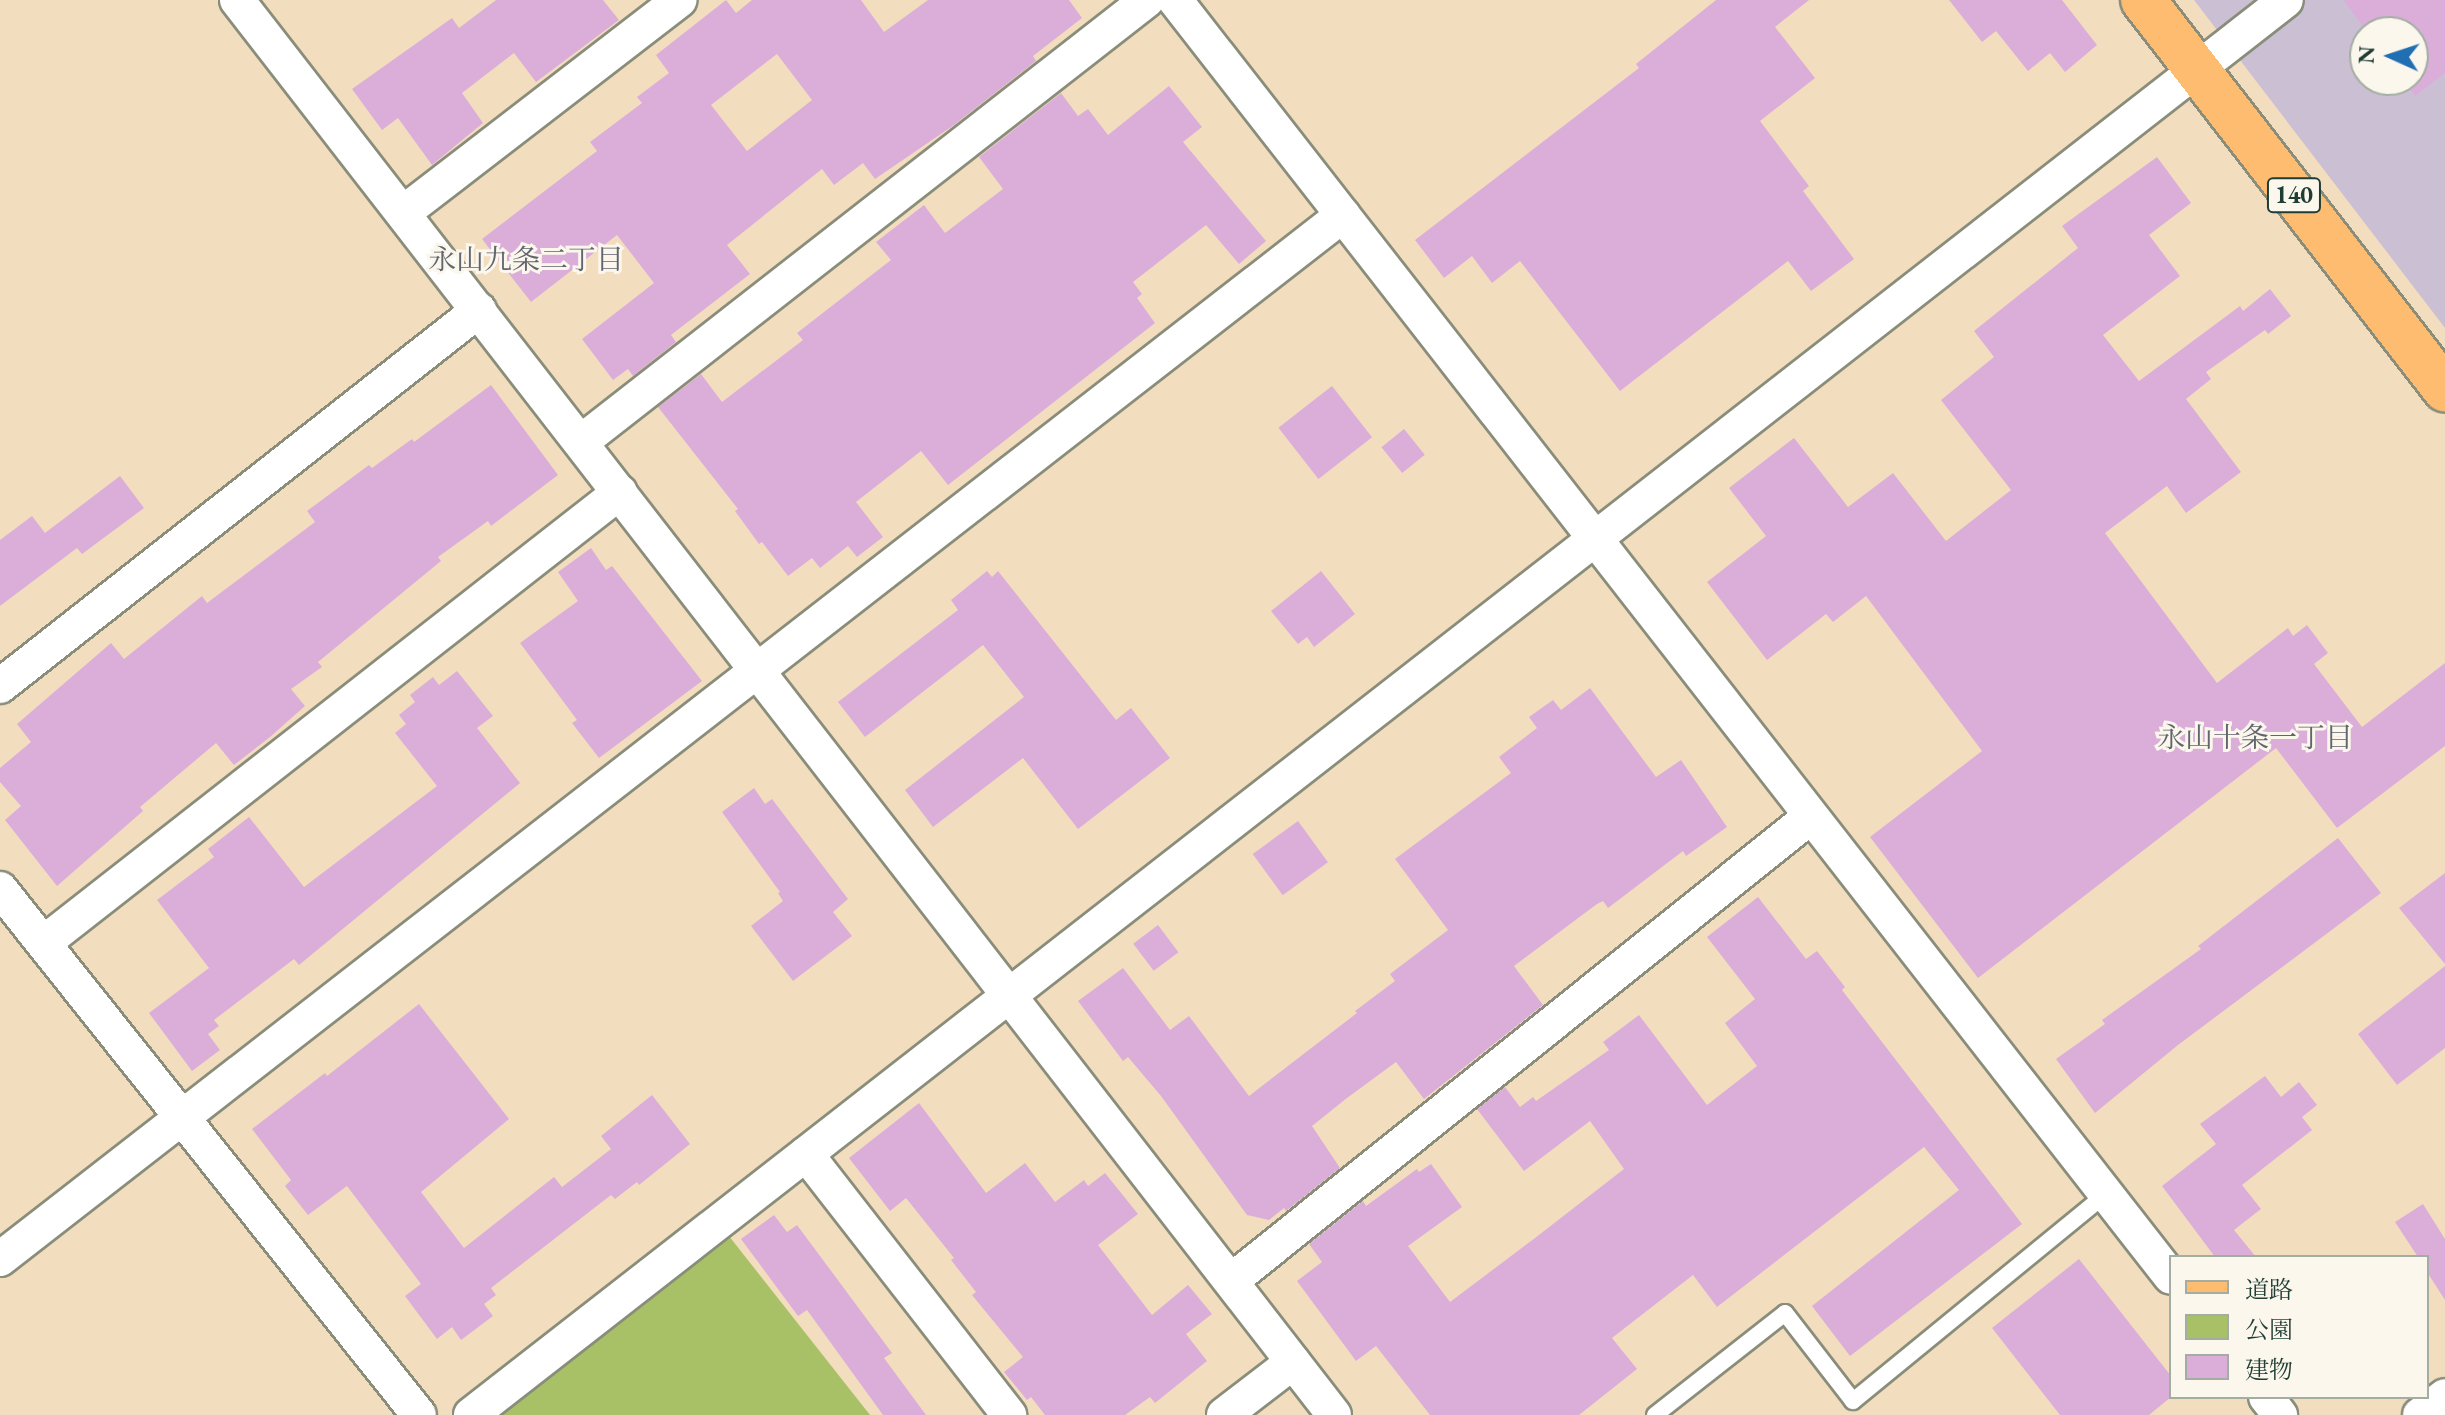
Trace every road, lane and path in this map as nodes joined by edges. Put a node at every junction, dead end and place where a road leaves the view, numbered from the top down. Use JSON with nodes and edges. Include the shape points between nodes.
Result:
{"nodes":[{"id":1,"x":237,"y":0,"type":"edge"},
{"id":2,"x":680,"y":0,"type":"edge"},
{"id":3,"x":1147,"y":0,"type":"edge"},
{"id":4,"x":1175,"y":0,"type":"edge"},
{"id":5,"x":2143,"y":0,"type":"edge"},
{"id":6,"x":2286,"y":0,"type":"edge"},
{"id":7,"x":2197,"y":69,"type":"junction"},
{"id":8,"x":403,"y":213,"type":"junction"},
{"id":9,"x":1343,"y":215,"type":"junction"},
{"id":10,"x":479,"y":310,"type":"junction"},
{"id":11,"x":2445,"y":390,"type":"edge"},
{"id":12,"x":581,"y":442,"type":"junction"},
{"id":13,"x":620,"y":492,"type":"junction"},
{"id":14,"x":1595,"y":538,"type":"junction"},
{"id":15,"x":758,"y":669,"type":"junction"},
{"id":16,"x":0,"y":686,"type":"edge"},
{"id":17,"x":1810,"y":817,"type":"junction"},
{"id":18,"x":1,"y":893,"type":"edge"},
{"id":19,"x":45,"y":942,"type":"junction"},
{"id":20,"x":1009,"y":994,"type":"junction"},
{"id":21,"x":181,"y":1119,"type":"junction"},
{"id":22,"x":806,"y":1154,"type":"junction"},
{"id":23,"x":2106,"y":1194,"type":"junction"},
{"id":24,"x":0,"y":1259,"type":"edge"},
{"id":25,"x":2169,"y":1274,"type":"edge"},
{"id":26,"x":1231,"y":1281,"type":"junction"},
{"id":27,"x":1293,"y":1362,"type":"junction"},
{"id":28,"x":2445,"y":1396,"type":"edge"},
{"id":29,"x":2268,"y":1399,"type":"edge"},
{"id":30,"x":419,"y":1415,"type":"edge"},
{"id":31,"x":471,"y":1415,"type":"edge"},
{"id":32,"x":1009,"y":1415,"type":"edge"},
{"id":33,"x":1224,"y":1415,"type":"edge"},
{"id":34,"x":1334,"y":1415,"type":"edge"},
{"id":35,"x":1655,"y":1415,"type":"edge"},
{"id":36,"x":2280,"y":1415,"type":"edge"},
{"id":37,"x":2420,"y":1415,"type":"edge"}],
"edges":[{"from":1,"to":8,"type":"street"},
{"from":2,"to":8,"type":"street"},
{"from":3,"to":12,"type":"street"},
{"from":4,"to":9,"type":"street"},
{"from":5,"to":7,"type":"main road","number":"140"},
{"from":6,"to":7,"type":"street"},
{"from":7,"to":11,"type":"main road","number":"140"},
{"from":7,"to":14,"type":"street"},
{"from":8,"to":10,"type":"street"},
{"from":9,"to":14,"type":"street"},
{"from":9,"to":15,"type":"street"},
{"from":10,"to":12,"type":"street"},
{"from":10,"to":16,"type":"street"},
{"from":12,"to":13,"type":"street"},
{"from":13,"to":15,"type":"street"},
{"from":13,"to":19,"type":"street"},
{"from":14,"to":17,"type":"street"},
{"from":14,"to":20,"type":"street"},
{"from":15,"to":20,"type":"street"},
{"from":15,"to":21,"type":"street"},
{"from":17,"to":23,"type":"street"},
{"from":17,"to":26,"type":"street"},
{"from":18,"to":19,"type":"street"},
{"from":19,"to":21,"type":"street"},
{"from":20,"to":22,"type":"street"},
{"from":20,"to":26,"type":"street"},
{"from":21,"to":24,"type":"street"},
{"from":21,"to":30,"type":"street"},
{"from":22,"to":31,"type":"street"},
{"from":22,"to":32,"type":"street"},
{"from":23,"to":25,"type":"street"},
{"from":23,"to":35,"type":"lane","via":[[1853,1401],[1785,1313]]},
{"from":26,"to":27,"type":"street"},
{"from":27,"to":33,"type":"street"},
{"from":27,"to":34,"type":"street"},
{"from":28,"to":37,"type":"street"},
{"from":29,"to":36,"type":"street"}]}
